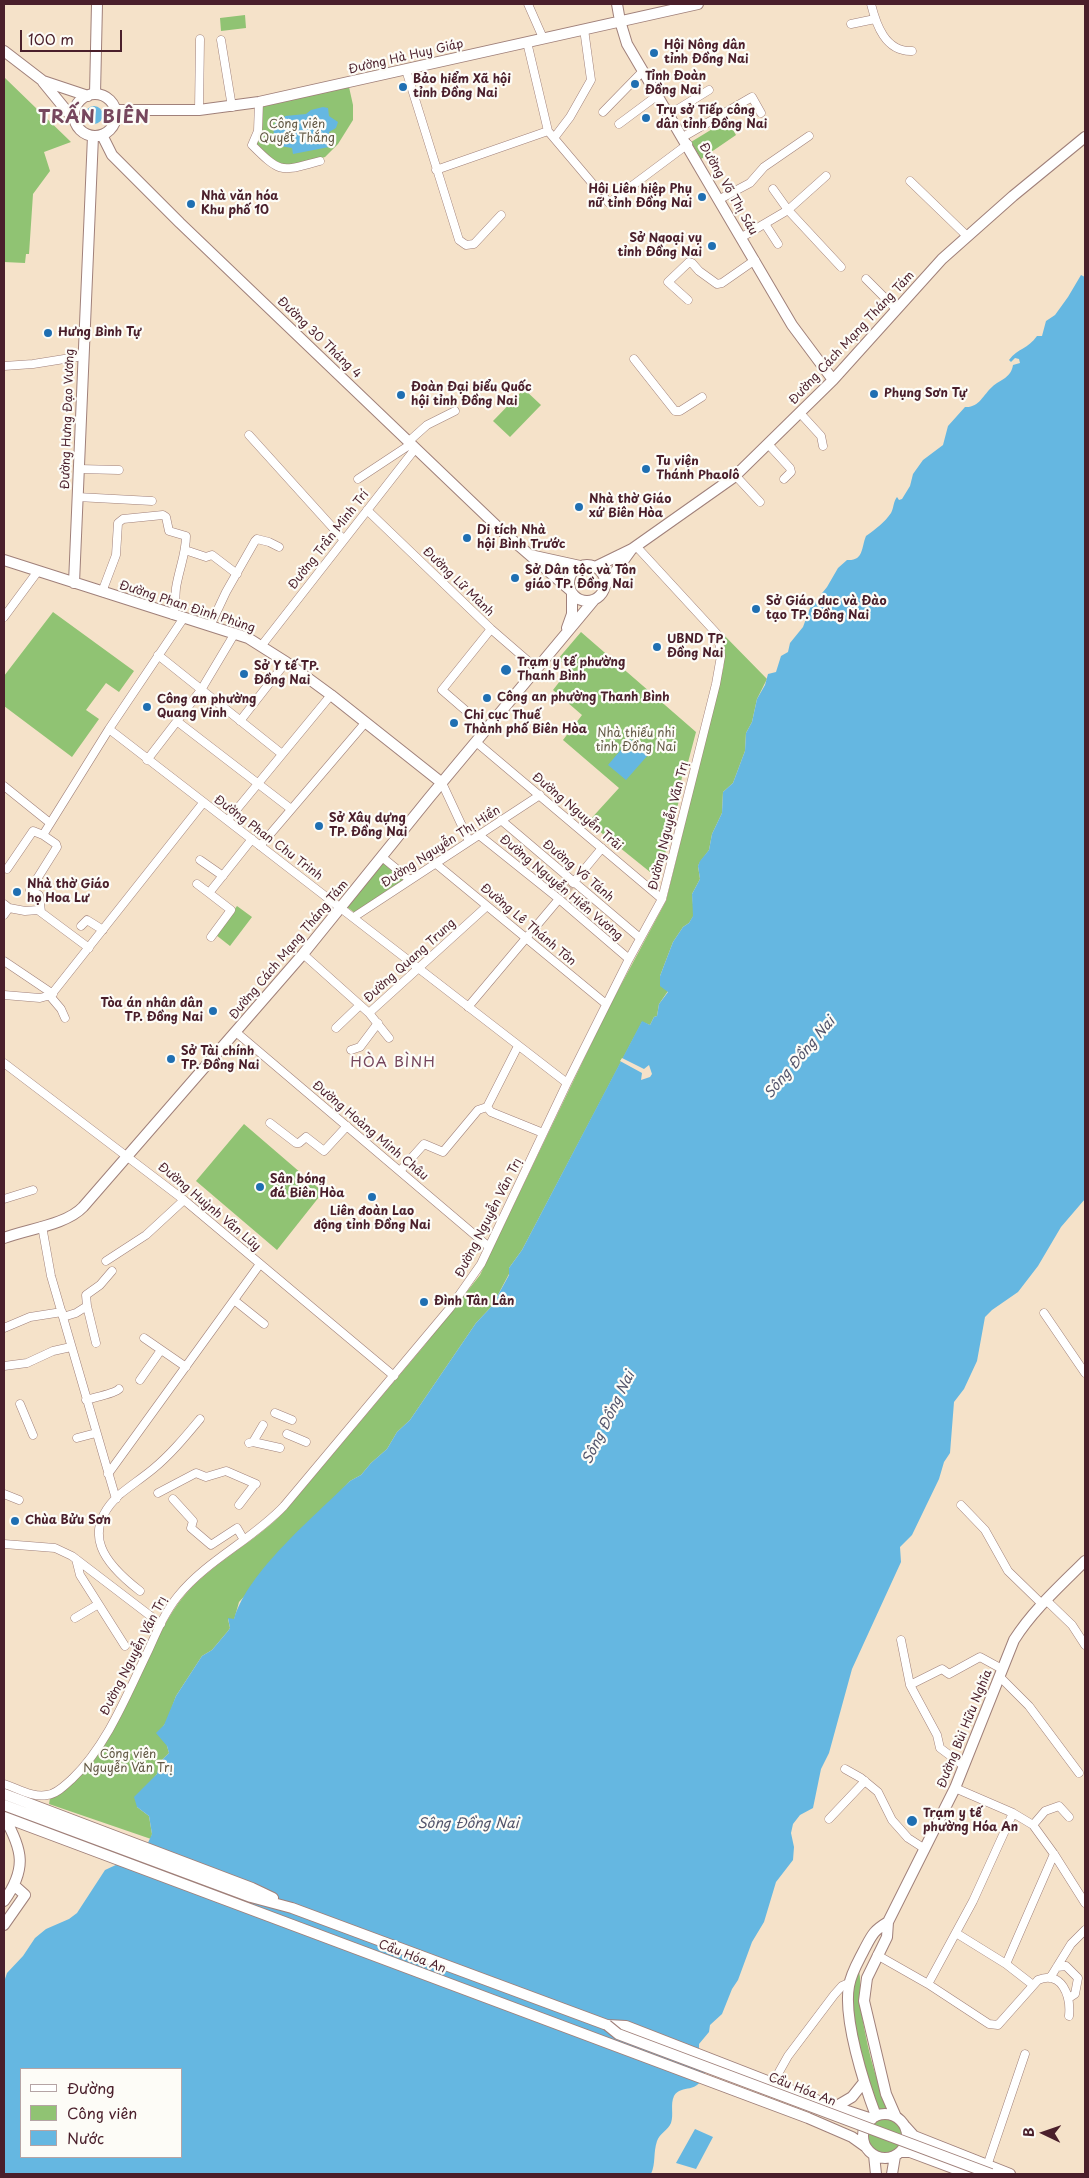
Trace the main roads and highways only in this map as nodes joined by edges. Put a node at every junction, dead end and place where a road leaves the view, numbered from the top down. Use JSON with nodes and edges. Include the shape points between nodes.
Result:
{"nodes":[{"id":1,"x":98,"y":4,"type":"edge"},
{"id":2,"x":617,"y":4,"type":"edge"},
{"id":3,"x":698,"y":4,"type":"edge"},
{"id":4,"x":620,"y":21,"type":"junction"},
{"id":5,"x":4,"y":50,"type":"edge"},
{"id":6,"x":43,"y":81,"type":"junction"},
{"id":7,"x":91,"y":95,"type":"junction"},
{"id":8,"x":115,"y":110,"type":"junction"},
{"id":9,"x":76,"y":122,"type":"junction"},
{"id":10,"x":98,"y":135,"type":"junction"},
{"id":11,"x":1085,"y":137,"type":"edge"},
{"id":12,"x":833,"y":380,"type":"junction"},
{"id":13,"x":634,"y":548,"type":"junction"},
{"id":14,"x":526,"y":554,"type":"junction"},
{"id":15,"x":4,"y":560,"type":"edge"},
{"id":16,"x":580,"y":566,"type":"junction"},
{"id":17,"x":595,"y":567,"type":"junction"},
{"id":18,"x":74,"y":582,"type":"junction"},
{"id":19,"x":605,"y":586,"type":"junction"},
{"id":20,"x":571,"y":592,"type":"junction"},
{"id":21,"x":594,"y":600,"type":"junction"},
{"id":22,"x":562,"y":636,"type":"junction"},
{"id":23,"x":442,"y":783,"type":"junction"},
{"id":24,"x":4,"y":1238,"type":"edge"},
{"id":25,"x":1085,"y":1561,"type":"edge"},
{"id":26,"x":4,"y":1794,"type":"edge"},
{"id":27,"x":4,"y":1805,"type":"edge"},
{"id":28,"x":5,"y":1817,"type":"edge"},
{"id":29,"x":15,"y":1886,"type":"junction"},
{"id":30,"x":4,"y":1902,"type":"edge"},
{"id":31,"x":292,"y":1908,"type":"junction"},
{"id":32,"x":888,"y":1922,"type":"junction"},
{"id":33,"x":4,"y":1925,"type":"edge"},
{"id":34,"x":607,"y":2025,"type":"junction"},
{"id":35,"x":864,"y":2082,"type":"junction"},
{"id":36,"x":832,"y":2106,"type":"junction"},
{"id":37,"x":896,"y":2117,"type":"junction"},
{"id":38,"x":874,"y":2118,"type":"junction"},
{"id":39,"x":904,"y":2125,"type":"junction"},
{"id":40,"x":870,"y":2151,"type":"junction"},
{"id":41,"x":898,"y":2154,"type":"junction"},
{"id":42,"x":989,"y":2170,"type":"edge"},
{"id":43,"x":876,"y":2174,"type":"edge"},
{"id":44,"x":892,"y":2174,"type":"edge"},
{"id":45,"x":969,"y":2174,"type":"edge"},
{"id":46,"x":1010,"y":2174,"type":"edge"}],
"edges":[{"from":1,"to":7,"type":"main road"},
{"from":2,"to":4,"type":"main road","name":"Đường Võ Thị Sáu"},
{"from":3,"to":4,"type":"main road","name":"Đường Hà Huy Giáp"},
{"from":4,"to":8,"type":"main road","name":"Đường Hà Huy Giáp","via":[[232,107]]},
{"from":4,"to":12,"type":"main road","name":"Đường Võ Thị Sáu","via":[[625,40],[755,260],[802,339]]},
{"from":5,"to":6,"type":"main road"},
{"from":6,"to":7,"type":"main road"},
{"from":6,"to":9,"type":"main road"},
{"from":7,"to":8,"type":"main road","via":[[108,99]]},
{"from":7,"to":9,"type":"main road","via":[[76,106]]},
{"from":8,"to":10,"type":"main road","via":[[113,126]]},
{"from":9,"to":10,"type":"main road","via":[[82,132]]},
{"from":10,"to":14,"type":"main road","name":"Đường 30 Tháng 4","via":[[130,173]]},
{"from":10,"to":18,"type":"main road","name":"Đường Hưng Đạo Vương"},
{"from":11,"to":12,"type":"main road","name":"Đường Cách Mạng Tháng Tám","via":[[930,271]]},
{"from":12,"to":13,"type":"main road","name":"Đường Cách Mạng Tháng Tám","via":[[736,475]]},
{"from":13,"to":17,"type":"main road","name":"Đường Cách Mạng Tháng Tám"},
{"from":13,"to":19,"type":"main road","name":"Đường Cách Mạng Tháng Tám"},
{"from":14,"to":16,"type":"main road"},
{"from":14,"to":20,"type":"main road","name":"Đường 30 Tháng 4"},
{"from":15,"to":18,"type":"main road","name":"Đường Phan Đình Phùng"},
{"from":16,"to":17,"type":"main road"},
{"from":16,"to":20,"type":"main road","via":[[570,576]]},
{"from":17,"to":19,"type":"main road","via":[[603,575]]},
{"from":18,"to":23,"type":"main road","name":"Đường Phan Đình Phùng","via":[[235,633],[262,645]]},
{"from":19,"to":21,"type":"main road","via":[[600,597]]},
{"from":20,"to":21,"type":"main road","via":[[582,602]]},
{"from":20,"to":22,"type":"main road","name":"Đường Cách Mạng Tháng Tám","via":[[572,614]]},
{"from":21,"to":22,"type":"main road","name":"Đường Cách Mạng Tháng Tám","via":[[570,631]]},
{"from":22,"to":23,"type":"main road","name":"Đường Cách Mạng Tháng Tám"},
{"from":23,"to":24,"type":"main road","name":"Đường Cách Mạng Tháng Tám","via":[[304,954],[80,1210],[65,1219]]},
{"from":25,"to":32,"type":"main road","name":"Đường Bùi Hữu Nghĩa","via":[[1044,1602],[1014,1640],[956,1788]]},
{"from":26,"to":31,"type":"main road","name":"Cầu Hóa An","via":[[252,1888]]},
{"from":27,"to":31,"type":"main road","name":"Cầu Hóa An","via":[[251,1897]]},
{"from":28,"to":29,"type":"main road","via":[[19,1847],[20,1864]]},
{"from":28,"to":40,"type":"main road","name":"Cầu Hóa An","via":[[808,2118],[852,2137]]},
{"from":29,"to":30,"type":"main road"},
{"from":29,"to":33,"type":"main road","via":[[25,1895]]},
{"from":31,"to":34,"type":"main road","name":"Cầu Hóa An"},
{"from":32,"to":35,"type":"main road","name":"Đường Bùi Hữu Nghĩa","via":[[875,1930],[849,1983],[850,2020]]},
{"from":32,"to":37,"type":"main road","name":"Đường Bùi Hữu Nghĩa","via":[[887,1937],[867,1978],[864,2001],[886,2094]]},
{"from":34,"to":36,"type":"main road","name":"Cầu Hóa An","via":[[626,2026]]},
{"from":34,"to":42,"type":"main road","name":"Cầu Hóa An","bridge":true,"via":[[618,2034]]},
{"from":35,"to":36,"type":"main road","via":[[852,2097]]},
{"from":35,"to":38,"type":"main road","name":"Đường Bùi Hữu Nghĩa"},
{"from":36,"to":38,"type":"main road","name":"Cầu Hóa An"},
{"from":37,"to":38,"type":"main road","via":[[882,2114]]},
{"from":37,"to":39,"type":"main road"},
{"from":38,"to":40,"type":"main road","via":[[864,2132]]},
{"from":39,"to":41,"type":"main road","via":[[907,2139]]},
{"from":39,"to":42,"type":"main road","via":[[914,2136]]},
{"from":40,"to":41,"type":"main road","via":[[884,2158]]},
{"from":40,"to":43,"type":"main road"},
{"from":41,"to":44,"type":"main road"},
{"from":41,"to":45,"type":"main road","via":[[910,2152]]},
{"from":42,"to":46,"type":"main road"}]}
